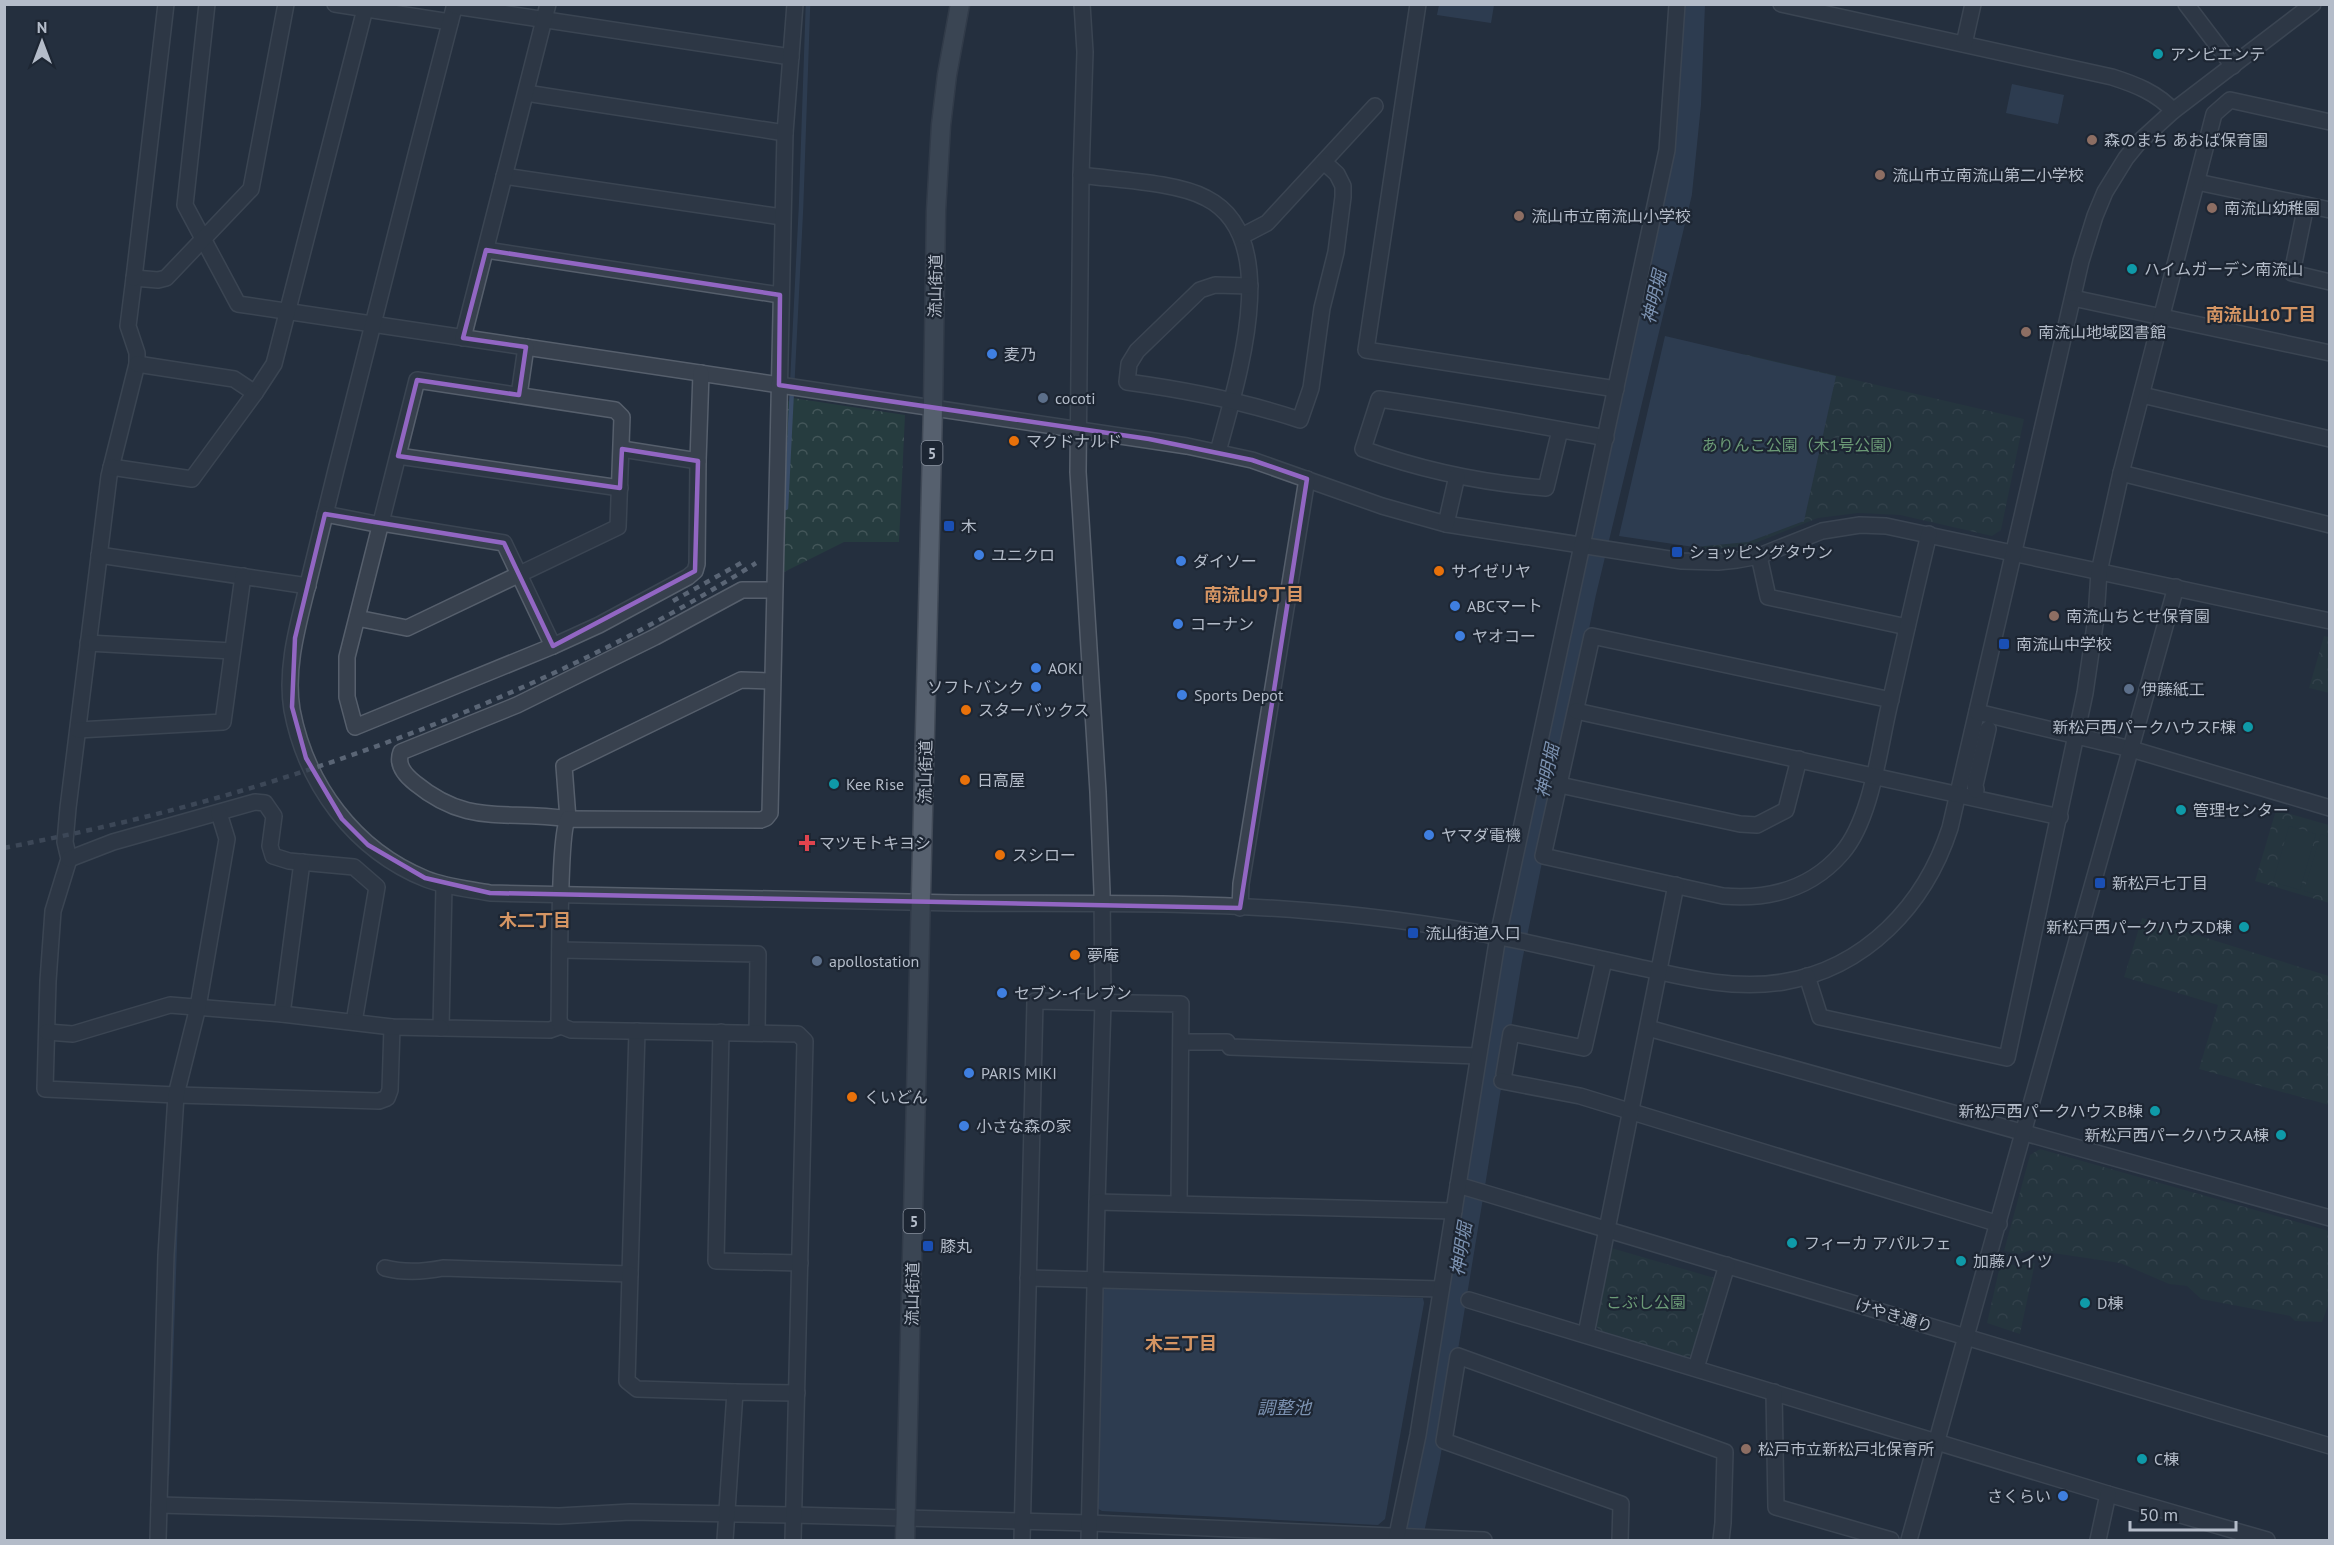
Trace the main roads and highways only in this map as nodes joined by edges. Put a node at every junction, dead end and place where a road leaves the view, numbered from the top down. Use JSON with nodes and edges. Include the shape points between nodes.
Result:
{"nodes":[{"id":1,"x":960,"y":4,"type":"edge"},
{"id":2,"x":905,"y":1540,"type":"edge"}],
"edges":[{"from":1,"to":2,"type":"main road","name":"流山街道","number":"5","via":[[938,160]]}]}
